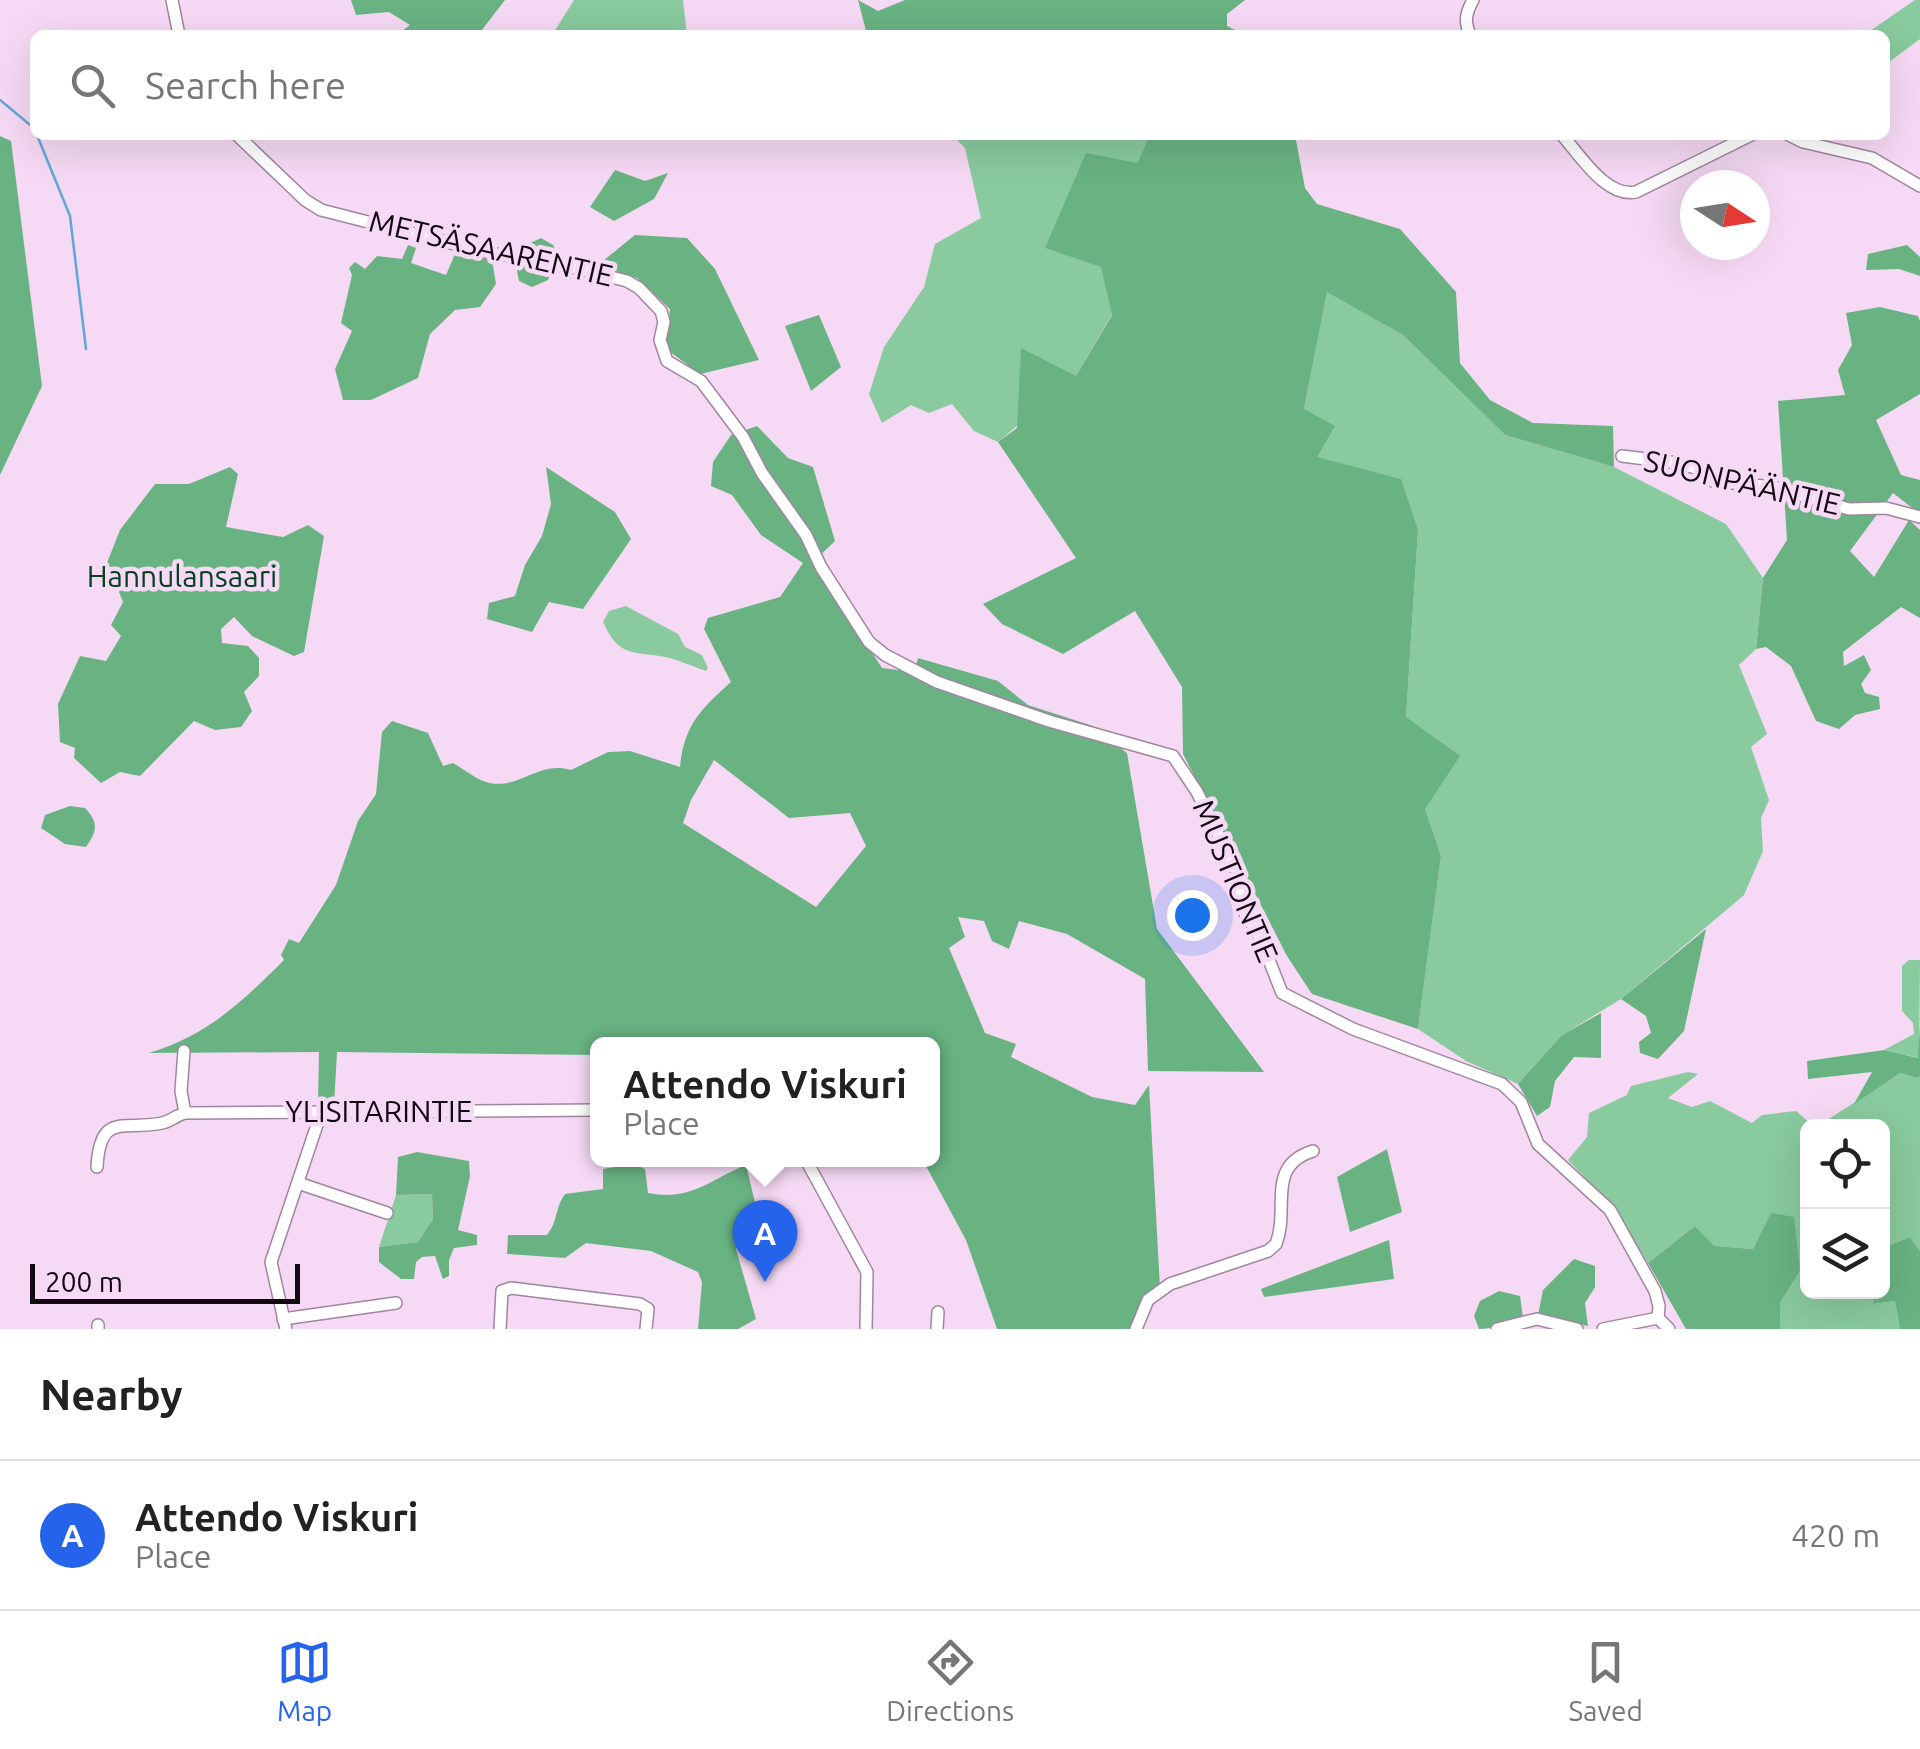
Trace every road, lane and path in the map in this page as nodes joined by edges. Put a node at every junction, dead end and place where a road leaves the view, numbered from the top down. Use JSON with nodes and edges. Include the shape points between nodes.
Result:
{"nodes":[{"id":1,"x":172,"y":0,"type":"edge"},
{"id":2,"x":1474,"y":0,"type":"edge"},
{"id":3,"x":179,"y":30,"type":"edge"},
{"id":4,"x":1468,"y":30,"type":"edge"},
{"id":5,"x":242,"y":140,"type":"edge"},
{"id":6,"x":1567,"y":140,"type":"edge"},
{"id":7,"x":1741,"y":140,"type":"edge"},
{"id":8,"x":1799,"y":140,"type":"edge"},
{"id":9,"x":1920,"y":186,"type":"edge"},
{"id":10,"x":743,"y":436,"type":"joint"},
{"id":11,"x":1622,"y":456,"type":"dead end"},
{"id":12,"x":1920,"y":517,"type":"edge"},
{"id":13,"x":184,"y":1051,"type":"dead end"},
{"id":14,"x":590,"y":1110,"type":"edge"},
{"id":15,"x":185,"y":1113,"type":"junction"},
{"id":16,"x":321,"y":1113,"type":"junction"},
{"id":17,"x":1313,"y":1151,"type":"dead end"},
{"id":18,"x":97,"y":1167,"type":"dead end"},
{"id":19,"x":810,"y":1167,"type":"edge"},
{"id":20,"x":298,"y":1183,"type":"junction"},
{"id":21,"x":387,"y":1213,"type":"dead end"},
{"id":22,"x":396,"y":1303,"type":"dead end"},
{"id":23,"x":938,"y":1312,"type":"dead end"},
{"id":24,"x":1658,"y":1318,"type":"junction"},
{"id":25,"x":284,"y":1324,"type":"edge"},
{"id":26,"x":500,"y":1329,"type":"edge"},
{"id":27,"x":646,"y":1329,"type":"edge"},
{"id":28,"x":866,"y":1329,"type":"edge"},
{"id":29,"x":936,"y":1329,"type":"edge"},
{"id":30,"x":1136,"y":1329,"type":"edge"},
{"id":31,"x":1497,"y":1329,"type":"edge"},
{"id":32,"x":1577,"y":1329,"type":"edge"},
{"id":33,"x":1603,"y":1329,"type":"edge"},
{"id":34,"x":1669,"y":1329,"type":"edge"}],
"edges":[{"from":1,"to":3,"type":"street"},
{"from":2,"to":4,"type":"street"},
{"from":5,"to":10,"type":"street","name":"METSÄSAARENTIE","via":[[321,210],[627,280],[661,312],[668,361],[701,381]]},
{"from":6,"to":7,"type":"street","via":[[1623,194]]},
{"from":8,"to":9,"type":"street","via":[[1872,158]]},
{"from":10,"to":24,"type":"street","name":"MUSTIONTIE","via":[[858,626],[885,654],[951,688],[1178,760],[1238,874],[1241,907],[1282,992],[1352,1030],[1502,1084],[1521,1102],[1538,1144],[1610,1210],[1655,1291]]},
{"from":11,"to":12,"type":"street","name":"SUONPÄÄNTIE","via":[[1678,463],[1713,481],[1772,487],[1849,509],[1886,508]]},
{"from":13,"to":15,"type":"street"},
{"from":14,"to":16,"type":"street","name":"YLISITARINTIE"},
{"from":15,"to":16,"type":"street","name":"YLISITARINTIE"},
{"from":15,"to":18,"type":"street","name":"YLISITARINTIE","via":[[163,1123],[112,1129],[98,1146]]},
{"from":16,"to":20,"type":"street"},
{"from":17,"to":30,"type":"street","via":[[1294,1157],[1284,1172],[1276,1244],[1170,1284],[1148,1300]]},
{"from":19,"to":28,"type":"street","via":[[867,1272]]},
{"from":20,"to":21,"type":"street"},
{"from":20,"to":25,"type":"street","via":[[271,1262]]},
{"from":22,"to":25,"type":"street"},
{"from":23,"to":29,"type":"street"},
{"from":24,"to":33,"type":"street"},
{"from":24,"to":34,"type":"street"},
{"from":26,"to":27,"type":"street","via":[[500,1296],[511,1288],[640,1304],[648,1309]]},
{"from":31,"to":32,"type":"street","via":[[1537,1319]]}]}
